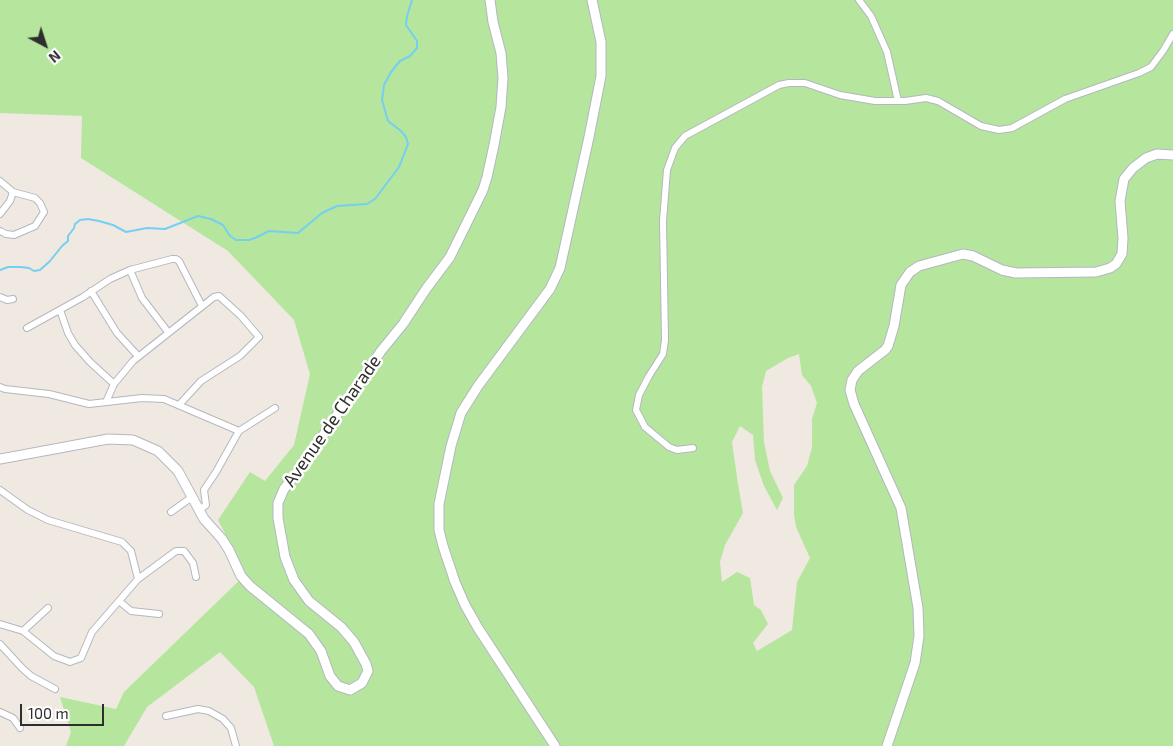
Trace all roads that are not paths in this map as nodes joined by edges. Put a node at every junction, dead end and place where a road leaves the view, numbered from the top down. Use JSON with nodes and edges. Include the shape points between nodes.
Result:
{"nodes":[{"id":1,"x":490,"y":0,"type":"edge"},
{"id":2,"x":592,"y":0,"type":"edge"},
{"id":3,"x":859,"y":0,"type":"edge"},
{"id":4,"x":1173,"y":34,"type":"edge"},
{"id":5,"x":898,"y":101,"type":"junction"},
{"id":6,"x":1173,"y":155,"type":"edge"},
{"id":7,"x":0,"y":181,"type":"edge"},
{"id":8,"x":14,"y":192,"type":"junction"},
{"id":9,"x":0,"y":214,"type":"edge"},
{"id":10,"x":0,"y":231,"type":"edge"},
{"id":11,"x":130,"y":270,"type":"junction"},
{"id":12,"x":92,"y":291,"type":"junction"},
{"id":13,"x":0,"y":297,"type":"edge"},
{"id":14,"x":13,"y":300,"type":"dead end"},
{"id":15,"x":202,"y":306,"type":"junction"},
{"id":16,"x":60,"y":310,"type":"junction"},
{"id":17,"x":27,"y":328,"type":"dead end"},
{"id":18,"x":168,"y":332,"type":"junction"},
{"id":19,"x":138,"y":356,"type":"junction"},
{"id":20,"x":114,"y":384,"type":"junction"},
{"id":21,"x":0,"y":387,"type":"edge"},
{"id":22,"x":106,"y":402,"type":"junction"},
{"id":23,"x":179,"y":405,"type":"junction"},
{"id":24,"x":276,"y":408,"type":"dead end"},
{"id":25,"x":239,"y":431,"type":"junction"},
{"id":26,"x":693,"y":448,"type":"dead end"},
{"id":27,"x":0,"y":459,"type":"edge"},
{"id":28,"x":0,"y":490,"type":"edge"},
{"id":29,"x":192,"y":497,"type":"junction"},
{"id":30,"x":199,"y":510,"type":"junction"},
{"id":31,"x":171,"y":512,"type":"dead end"},
{"id":32,"x":196,"y":577,"type":"dead end"},
{"id":33,"x":138,"y":579,"type":"junction"},
{"id":34,"x":119,"y":601,"type":"junction"},
{"id":35,"x":48,"y":608,"type":"dead end"},
{"id":36,"x":159,"y":614,"type":"dead end"},
{"id":37,"x":0,"y":624,"type":"edge"},
{"id":38,"x":23,"y":631,"type":"junction"},
{"id":39,"x":0,"y":644,"type":"edge"},
{"id":40,"x":55,"y":688,"type":"dead end"},
{"id":41,"x":0,"y":712,"type":"edge"},
{"id":42,"x":166,"y":716,"type":"dead end"},
{"id":43,"x":20,"y":728,"type":"dead end"},
{"id":44,"x":236,"y":746,"type":"edge"},
{"id":45,"x":555,"y":746,"type":"edge"},
{"id":46,"x":887,"y":746,"type":"edge"}],
"edges":[{"from":1,"to":30,"type":"street","name":"Avenue de Charade","via":[[503,78],[501,107],[483,190],[450,257],[284,489],[278,503],[285,557],[294,580],[309,601],[341,627],[358,648],[368,671],[362,683],[350,690],[333,681],[318,643],[240,576],[229,550]]},
{"from":2,"to":45,"type":"street","via":[[601,42],[601,76],[560,268],[550,290],[461,413],[438,504],[443,546],[465,605]]},
{"from":3,"to":5,"type":"street","via":[[871,16],[887,52]]},
{"from":4,"to":5,"type":"street","via":[[1151,67],[1065,99],[1012,128],[999,130],[981,126],[932,99]]},
{"from":5,"to":26,"type":"street","via":[[875,101],[805,83],[779,85],[685,136],[675,148],[667,170],[664,221],[663,354],[639,395],[636,410],[645,428],[669,447],[677,450]]},
{"from":6,"to":46,"type":"street","via":[[1156,154],[1146,158],[1124,179],[1120,200],[1123,246],[1121,258],[1114,266],[1096,272],[1016,273],[963,254],[919,266],[901,285],[888,346],[852,380],[850,390],[854,404],[901,508],[918,608],[919,636],[915,663]]},
{"from":7,"to":8,"type":"street"},
{"from":8,"to":9,"type":"street"},
{"from":8,"to":10,"type":"street","via":[[35,198],[44,212],[28,229],[14,234]]},
{"from":11,"to":12,"type":"street"},
{"from":11,"to":15,"type":"street","via":[[178,260]]},
{"from":11,"to":18,"type":"street","via":[[142,298]]},
{"from":12,"to":16,"type":"street"},
{"from":12,"to":19,"type":"street","via":[[117,333]]},
{"from":13,"to":14,"type":"street"},
{"from":15,"to":18,"type":"street"},
{"from":15,"to":23,"type":"street","via":[[218,296],[242,316],[259,337],[240,356],[201,381]]},
{"from":16,"to":17,"type":"street"},
{"from":16,"to":20,"type":"street","via":[[75,345]]},
{"from":18,"to":19,"type":"street"},
{"from":19,"to":20,"type":"street"},
{"from":20,"to":22,"type":"street"},
{"from":21,"to":22,"type":"street","via":[[89,404]]},
{"from":22,"to":23,"type":"street","via":[[142,398],[164,399]]},
{"from":23,"to":25,"type":"street"},
{"from":24,"to":25,"type":"street"},
{"from":25,"to":30,"type":"street","via":[[204,490],[206,505]]},
{"from":27,"to":29,"type":"street","name":"Avenue de Charade","via":[[108,439],[132,440],[158,451],[169,460]]},
{"from":28,"to":33,"type":"street","via":[[48,520],[122,542],[131,551]]},
{"from":29,"to":30,"type":"street","name":"Avenue de Charade"},
{"from":29,"to":31,"type":"street"},
{"from":32,"to":33,"type":"street","via":[[193,563],[184,551],[176,551]]},
{"from":33,"to":34,"type":"street"},
{"from":34,"to":36,"type":"street","via":[[131,611]]},
{"from":34,"to":38,"type":"street","via":[[92,632],[81,658],[70,662],[54,656]]},
{"from":35,"to":38,"type":"street"},
{"from":37,"to":38,"type":"street"},
{"from":39,"to":40,"type":"street","via":[[31,676]]},
{"from":41,"to":43,"type":"street","via":[[13,718]]},
{"from":42,"to":44,"type":"street","via":[[209,711],[231,728]]}]}
